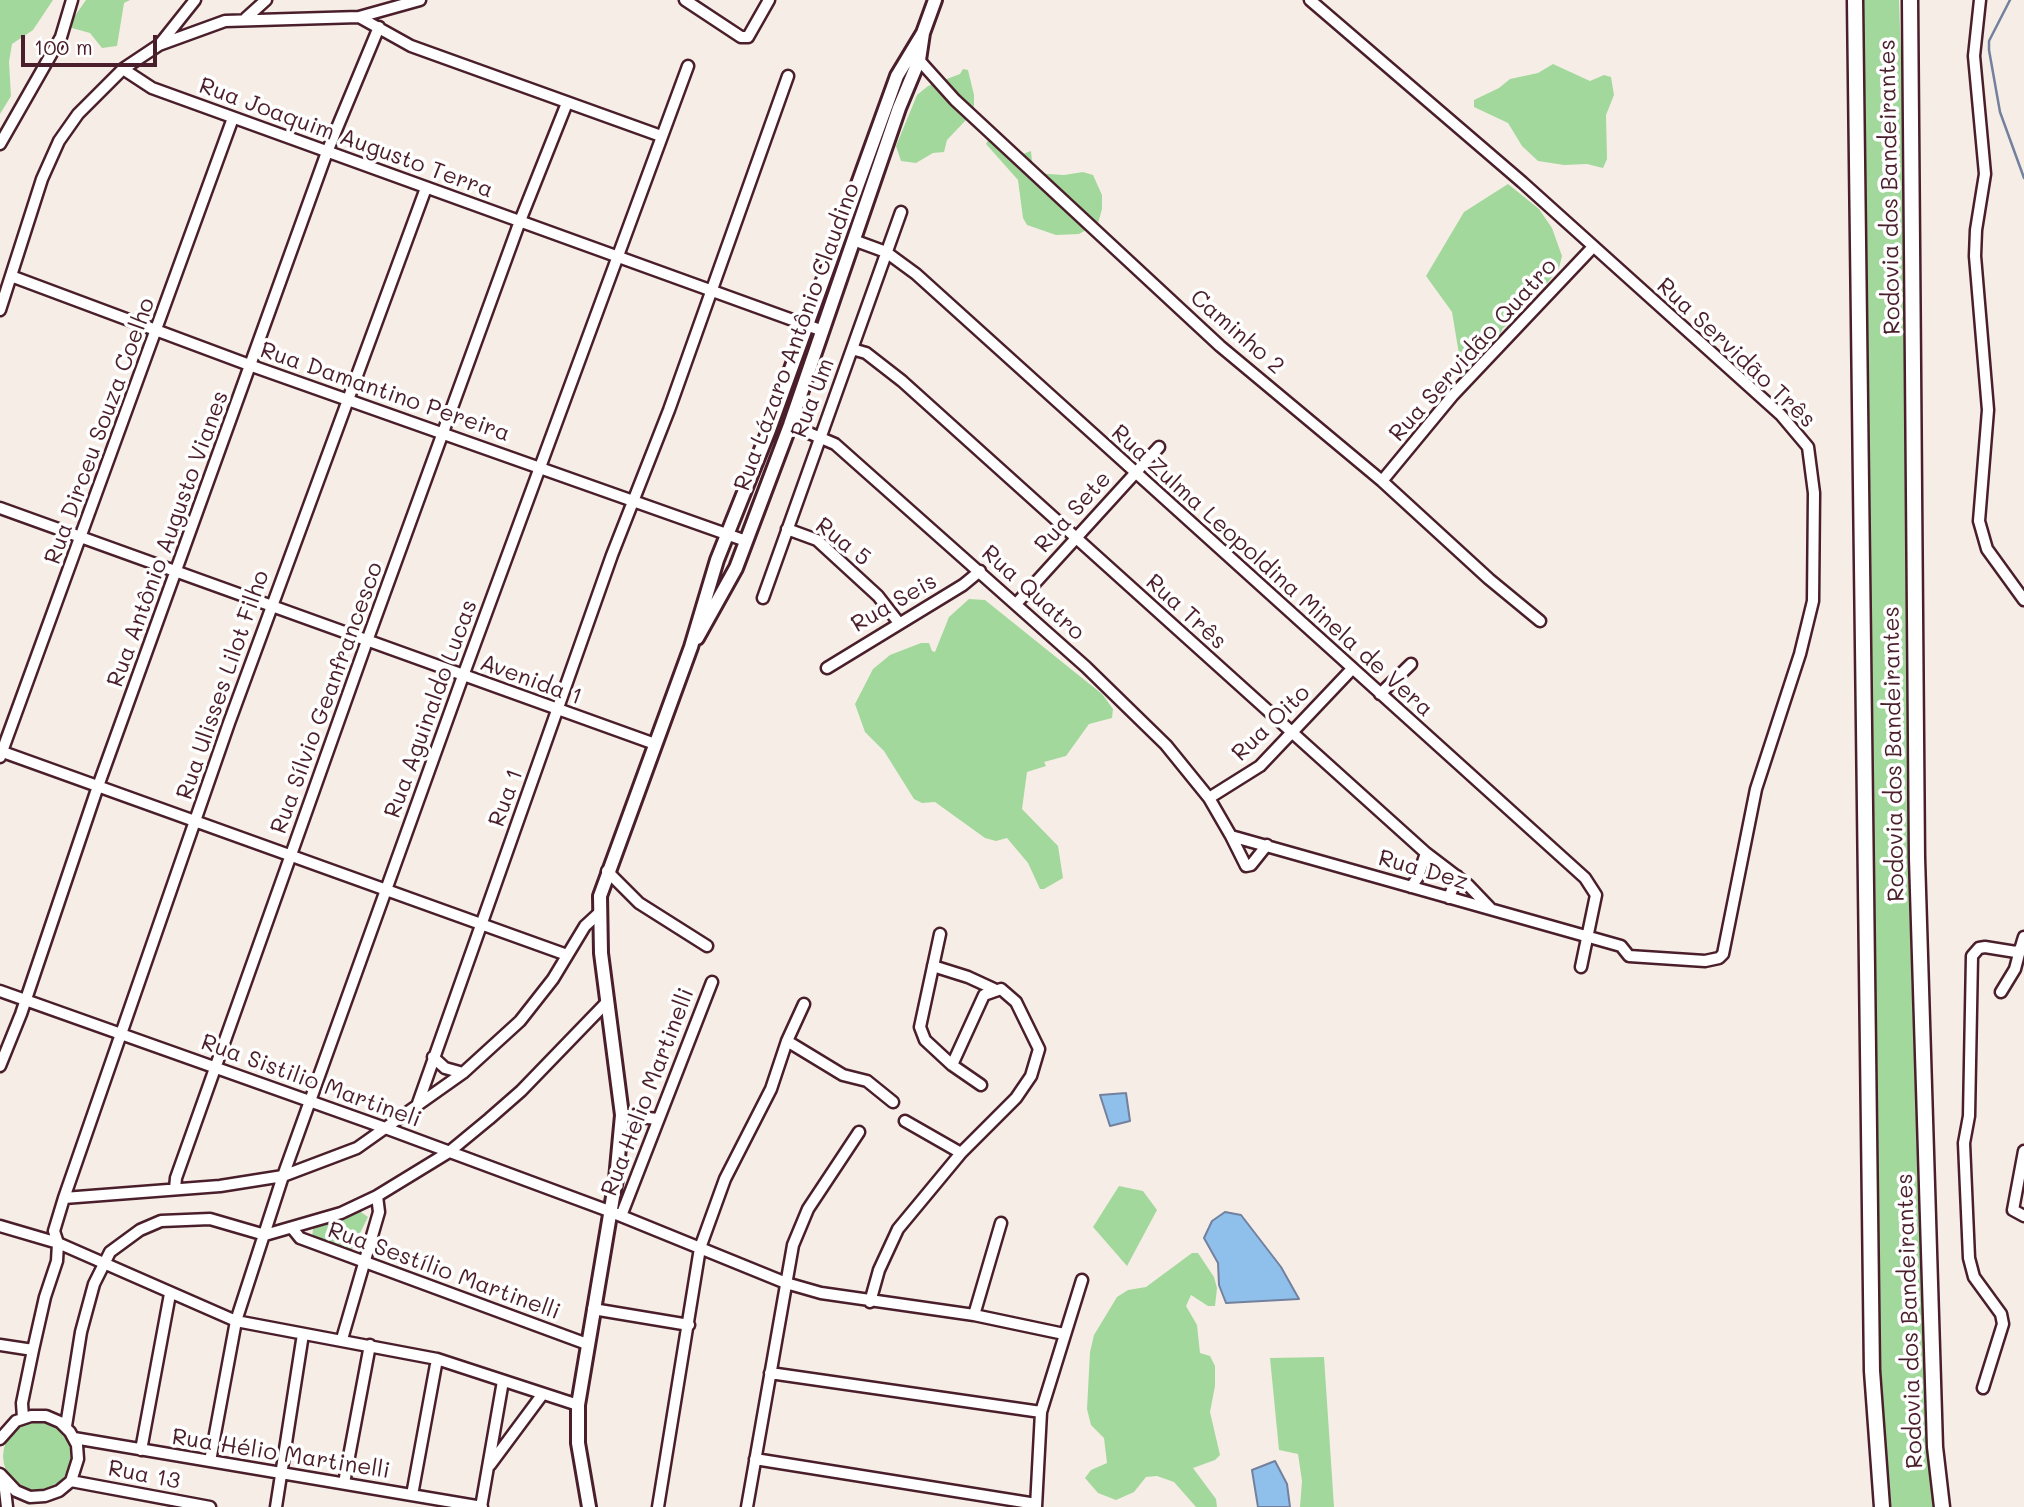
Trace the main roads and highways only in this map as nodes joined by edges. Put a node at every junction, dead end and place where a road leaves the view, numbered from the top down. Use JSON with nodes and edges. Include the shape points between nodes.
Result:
{"nodes":[{"id":1,"x":935,"y":0,"type":"edge"},
{"id":2,"x":1855,"y":0,"type":"edge"},
{"id":3,"x":1910,"y":0,"type":"edge"},
{"id":4,"x":923,"y":33,"type":"junction"},
{"id":5,"x":691,"y":647,"type":"junction"},
{"id":6,"x":589,"y":1507,"type":"edge"},
{"id":7,"x":1882,"y":1507,"type":"edge"},
{"id":8,"x":1942,"y":1507,"type":"edge"}],
"edges":[{"from":1,"to":4,"type":"main road","name":"Rua Lázaro Antônio Claudino"},
{"from":2,"to":7,"type":"highway","name":"Rodovia dos Bandeirantes","via":[[1872,1371]]},
{"from":3,"to":8,"type":"highway","name":"Rodovia dos Bandeirantes","via":[[1917,844],[1935,1447]]},
{"from":4,"to":5,"type":"main road","name":"Rua Lázaro Antônio Claudino","via":[[897,76],[705,595]]},
{"from":4,"to":5,"type":"main road","name":"Rua Lázaro Antônio Claudino","via":[[919,60],[790,425],[725,590]]},
{"from":5,"to":6,"type":"main road","name":"Rua Lázaro Antônio Claudino","via":[[607,871],[598,914],[622,1115],[615,1214],[593,1309],[578,1405],[578,1443]]}]}
